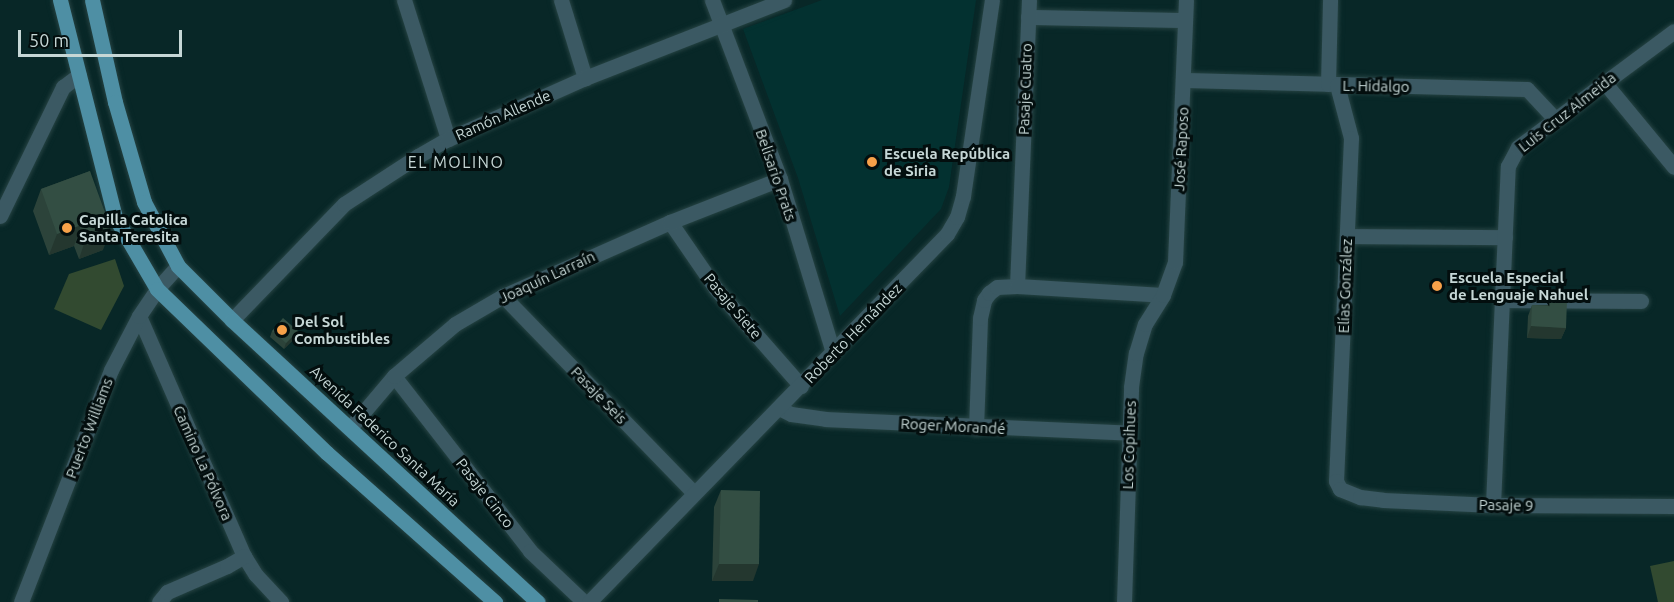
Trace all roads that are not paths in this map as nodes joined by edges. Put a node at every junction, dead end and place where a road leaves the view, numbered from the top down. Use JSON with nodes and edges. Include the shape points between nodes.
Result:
{"nodes":[{"id":1,"x":60,"y":0,"type":"edge"},
{"id":2,"x":93,"y":0,"type":"edge"},
{"id":3,"x":404,"y":0,"type":"edge"},
{"id":4,"x":561,"y":0,"type":"edge"},
{"id":5,"x":712,"y":0,"type":"edge"},
{"id":6,"x":784,"y":0,"type":"edge"},
{"id":7,"x":992,"y":0,"type":"edge"},
{"id":8,"x":1029,"y":0,"type":"edge"},
{"id":9,"x":1186,"y":0,"type":"edge"},
{"id":10,"x":1330,"y":0,"type":"edge"},
{"id":11,"x":1028,"y":17,"type":"junction"},
{"id":12,"x":1185,"y":20,"type":"junction"},
{"id":13,"x":721,"y":24,"type":"junction"},
{"id":14,"x":1674,"y":32,"type":"edge"},
{"id":15,"x":79,"y":75,"type":"junction"},
{"id":16,"x":585,"y":78,"type":"junction"},
{"id":17,"x":1184,"y":80,"type":"junction"},
{"id":18,"x":1605,"y":82,"type":"junction"},
{"id":19,"x":1332,"y":84,"type":"junction"},
{"id":20,"x":1555,"y":119,"type":"junction"},
{"id":21,"x":448,"y":139,"type":"junction"},
{"id":22,"x":1674,"y":168,"type":"edge"},
{"id":23,"x":780,"y":180,"type":"junction"},
{"id":24,"x":0,"y":216,"type":"edge"},
{"id":25,"x":670,"y":222,"type":"junction"},
{"id":26,"x":1347,"y":236,"type":"junction"},
{"id":27,"x":1505,"y":237,"type":"junction"},
{"id":28,"x":178,"y":266,"type":"junction"},
{"id":29,"x":1017,"y":286,"type":"junction"},
{"id":30,"x":157,"y":289,"type":"junction"},
{"id":31,"x":1163,"y":295,"type":"junction"},
{"id":32,"x":503,"y":296,"type":"junction"},
{"id":33,"x":1503,"y":300,"type":"junction"},
{"id":34,"x":1641,"y":301,"type":"dead end"},
{"id":35,"x":139,"y":316,"type":"junction"},
{"id":36,"x":232,"y":321,"type":"junction"},
{"id":37,"x":833,"y":352,"type":"junction"},
{"id":38,"x":394,"y":376,"type":"junction"},
{"id":39,"x":801,"y":386,"type":"junction"},
{"id":40,"x":779,"y":408,"type":"junction"},
{"id":41,"x":350,"y":428,"type":"junction"},
{"id":42,"x":976,"y":428,"type":"junction"},
{"id":43,"x":1129,"y":433,"type":"junction"},
{"id":44,"x":1340,"y":489,"type":"joint"},
{"id":45,"x":694,"y":493,"type":"junction"},
{"id":46,"x":1493,"y":505,"type":"junction"},
{"id":47,"x":1674,"y":506,"type":"edge"},
{"id":48,"x":244,"y":556,"type":"junction"},
{"id":49,"x":21,"y":602,"type":"edge"},
{"id":50,"x":159,"y":602,"type":"edge"},
{"id":51,"x":281,"y":602,"type":"edge"},
{"id":52,"x":495,"y":602,"type":"edge"},
{"id":53,"x":538,"y":602,"type":"edge"},
{"id":54,"x":584,"y":602,"type":"edge"},
{"id":55,"x":589,"y":602,"type":"edge"},
{"id":56,"x":1124,"y":602,"type":"edge"}],
"edges":[{"from":1,"to":15,"type":"main road"},
{"from":2,"to":28,"type":"main road","name":"Avenida Federico Santa María","via":[[115,102],[144,202]]},
{"from":3,"to":21,"type":"street"},
{"from":4,"to":16,"type":"street"},
{"from":5,"to":13,"type":"street","name":"Belisario Prats"},
{"from":6,"to":13,"type":"street","name":"Ramón Allende"},
{"from":7,"to":37,"type":"street","name":"Roberto Hernández","via":[[957,217],[934,250]]},
{"from":8,"to":11,"type":"street","name":"Pasaje Cuatro"},
{"from":9,"to":12,"type":"street","name":"José Raposo"},
{"from":10,"to":19,"type":"street","name":"Elías González"},
{"from":11,"to":12,"type":"street"},
{"from":11,"to":29,"type":"street","name":"Pasaje Cuatro"},
{"from":12,"to":17,"type":"street","name":"José Raposo"},
{"from":13,"to":16,"type":"street","name":"Ramón Allende"},
{"from":13,"to":23,"type":"street","name":"Belisario Prats"},
{"from":14,"to":18,"type":"street","name":"Luis Cruz Almeida"},
{"from":15,"to":24,"type":"street","via":[[63,87]]},
{"from":15,"to":30,"type":"main road","via":[[115,217]]},
{"from":16,"to":21,"type":"street","name":"Ramón Allende"},
{"from":17,"to":19,"type":"street","name":"L. Hidalgo"},
{"from":17,"to":31,"type":"street","name":"José Raposo","via":[[1175,262]]},
{"from":18,"to":20,"type":"street","name":"Luis Cruz Almeida"},
{"from":18,"to":22,"type":"street"},
{"from":19,"to":20,"type":"street","name":"L. Hidalgo","via":[[1527,89]]},
{"from":19,"to":26,"type":"street","name":"Elías González","via":[[1352,138]]},
{"from":20,"to":27,"type":"street","name":"Luis Cruz Almeida","via":[[1518,147],[1508,166]]},
{"from":21,"to":36,"type":"street","name":"Ramón Allende","via":[[344,204]]},
{"from":23,"to":25,"type":"street","name":"Joaquín Larraín"},
{"from":23,"to":37,"type":"street","name":"Belisario Prats"},
{"from":25,"to":32,"type":"street","name":"Joaquín Larraín"},
{"from":25,"to":39,"type":"street","name":"Pasaje Siete","via":[[716,289]]},
{"from":26,"to":27,"type":"street"},
{"from":26,"to":44,"type":"street","name":"Elías González","via":[[1336,481]]},
{"from":27,"to":33,"type":"street","name":"Luis Cruz Almeida"},
{"from":28,"to":30,"type":"street","name":"Puerto Williams"},
{"from":28,"to":36,"type":"main road","name":"Avenida Federico Santa María"},
{"from":29,"to":31,"type":"street"},
{"from":29,"to":42,"type":"street","via":[[997,287],[984,300]]},
{"from":30,"to":35,"type":"street","name":"Puerto Williams"},
{"from":30,"to":52,"type":"main road","via":[[327,453]]},
{"from":31,"to":43,"type":"street","name":"Los Copihues","via":[[1145,324],[1136,353]]},
{"from":32,"to":38,"type":"street","name":"Joaquín Larraín","via":[[455,324]]},
{"from":32,"to":45,"type":"street","name":"Pasaje Seis"},
{"from":33,"to":34,"type":"street"},
{"from":33,"to":46,"type":"street","name":"Luis Cruz Almeida"},
{"from":35,"to":48,"type":"street","name":"Camino La Pólvora"},
{"from":35,"to":49,"type":"street","name":"Puerto Williams","via":[[111,370]]},
{"from":36,"to":41,"type":"main road","name":"Avenida Federico Santa María"},
{"from":37,"to":39,"type":"street","name":"Roberto Hernández"},
{"from":38,"to":41,"type":"street","name":"Joaquín Larraín"},
{"from":38,"to":54,"type":"street","name":"Pasaje Cinco","via":[[530,551]]},
{"from":39,"to":40,"type":"street","name":"Roberto Hernández"},
{"from":40,"to":42,"type":"street","name":"Roger Morandé","via":[[807,417]]},
{"from":40,"to":45,"type":"street","name":"Roberto Hernández"},
{"from":41,"to":53,"type":"main road","name":"Avenida Federico Santa María"},
{"from":42,"to":43,"type":"street","name":"Roger Morandé"},
{"from":43,"to":56,"type":"street","name":"Los Copihues"},
{"from":44,"to":46,"type":"street","name":"Pasaje 9","via":[[1383,500]]},
{"from":45,"to":55,"type":"street","name":"Roberto Hernández"},
{"from":46,"to":47,"type":"street","name":"Pasaje 9"},
{"from":48,"to":50,"type":"street","via":[[167,592]]},
{"from":48,"to":51,"type":"street","name":"Camino La Pólvora"}]}
